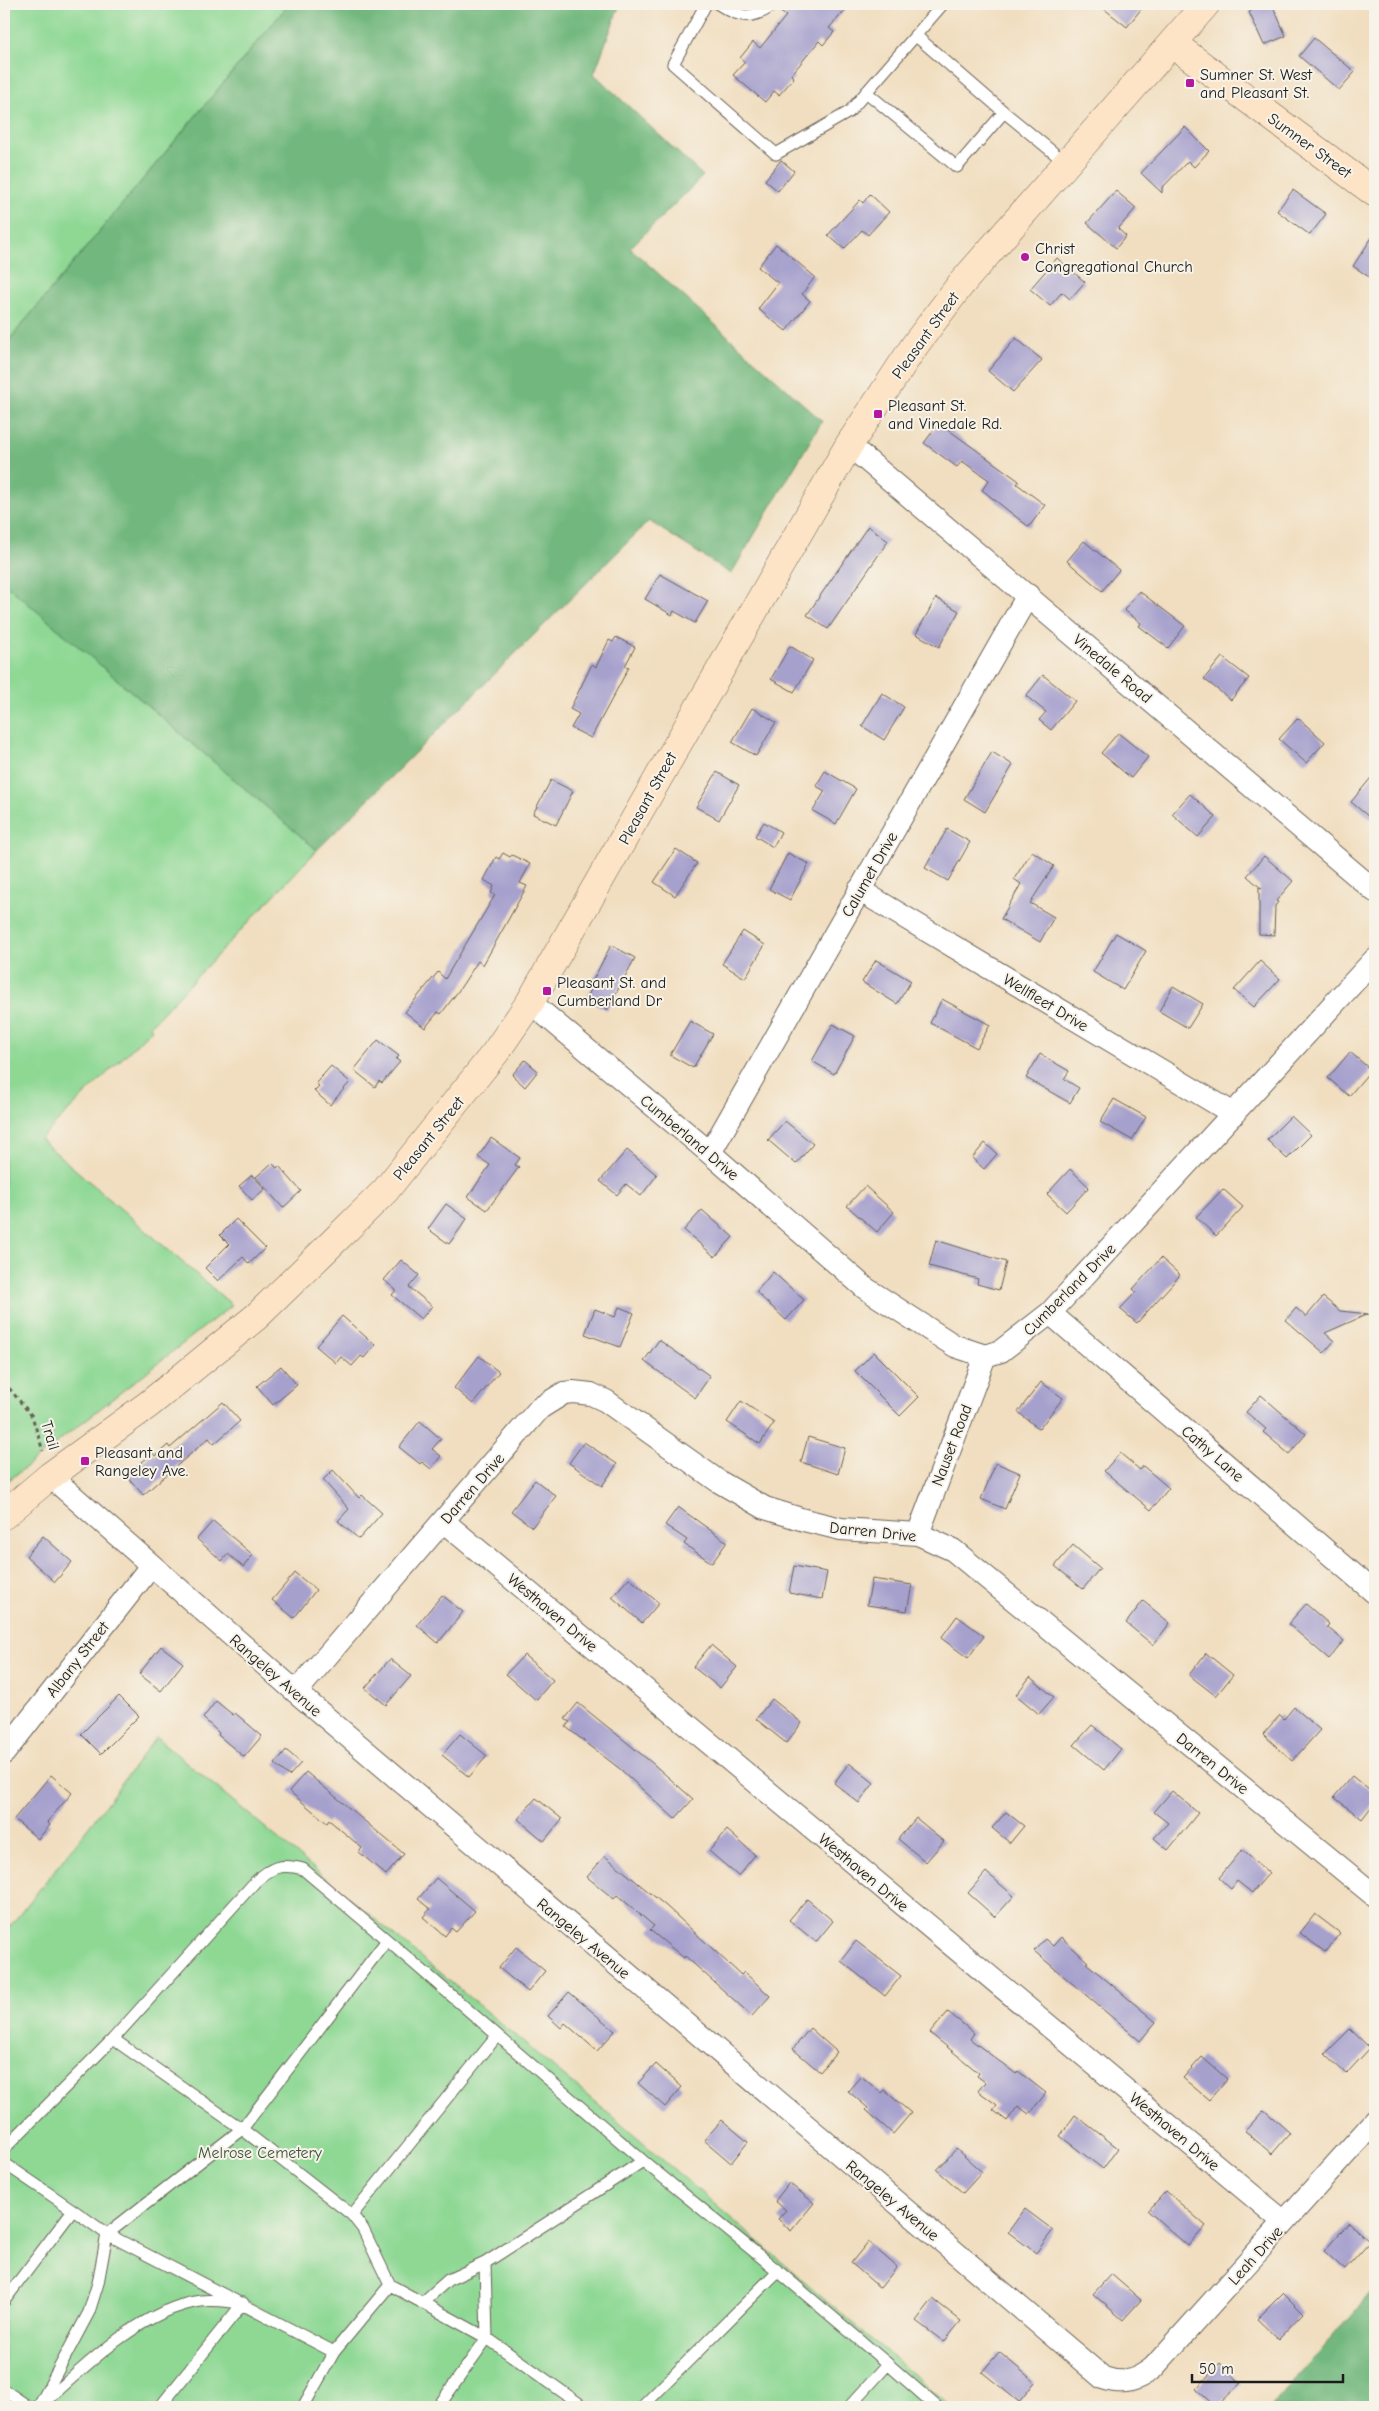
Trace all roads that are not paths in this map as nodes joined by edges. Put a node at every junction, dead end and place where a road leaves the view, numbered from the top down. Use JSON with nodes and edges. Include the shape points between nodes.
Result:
{"nodes":[{"id":1,"x":706,"y":4,"type":"edge"},
{"id":2,"x":718,"y":4,"type":"edge"},
{"id":3,"x":775,"y":4,"type":"edge"},
{"id":4,"x":943,"y":4,"type":"edge"},
{"id":5,"x":1206,"y":4,"type":"edge"},
{"id":6,"x":916,"y":35,"type":"junction"},
{"id":7,"x":1173,"y":44,"type":"junction"},
{"id":8,"x":866,"y":92,"type":"junction"},
{"id":9,"x":1004,"y":112,"type":"junction"},
{"id":10,"x":1067,"y":164,"type":"junction"},
{"id":11,"x":1375,"y":193,"type":"edge"},
{"id":12,"x":849,"y":445,"type":"junction"},
{"id":13,"x":1028,"y":595,"type":"junction"},
{"id":14,"x":859,"y":890,"type":"junction"},
{"id":15,"x":1375,"y":891,"type":"edge"},
{"id":16,"x":1375,"y":960,"type":"edge"},
{"id":17,"x":530,"y":1002,"type":"junction"},
{"id":18,"x":1234,"y":1114,"type":"junction"},
{"id":19,"x":710,"y":1153,"type":"junction"},
{"id":20,"x":1050,"y":1313,"type":"junction"},
{"id":21,"x":985,"y":1356,"type":"junction"},
{"id":22,"x":50,"y":1476,"type":"junction"},
{"id":23,"x":4,"y":1515,"type":"edge"},
{"id":24,"x":443,"y":1521,"type":"junction"},
{"id":25,"x":918,"y":1534,"type":"junction"},
{"id":26,"x":151,"y":1566,"type":"junction"},
{"id":27,"x":1375,"y":1594,"type":"edge"},
{"id":28,"x":296,"y":1692,"type":"junction"},
{"id":29,"x":4,"y":1753,"type":"edge"},
{"id":30,"x":1375,"y":1896,"type":"edge"},
{"id":31,"x":386,"y":1940,"type":"junction"},
{"id":32,"x":497,"y":2036,"type":"junction"},
{"id":33,"x":113,"y":2039,"type":"junction"},
{"id":34,"x":1375,"y":2121,"type":"edge"},
{"id":35,"x":242,"y":2129,"type":"junction"},
{"id":36,"x":4,"y":2149,"type":"edge"},
{"id":37,"x":643,"y":2161,"type":"junction"},
{"id":38,"x":4,"y":2163,"type":"edge"},
{"id":39,"x":73,"y":2210,"type":"junction"},
{"id":40,"x":352,"y":2215,"type":"junction"},
{"id":41,"x":1284,"y":2222,"type":"junction"},
{"id":42,"x":107,"y":2234,"type":"junction"},
{"id":43,"x":485,"y":2263,"type":"junction"},
{"id":44,"x":778,"y":2271,"type":"junction"},
{"id":45,"x":390,"y":2284,"type":"junction"},
{"id":46,"x":8,"y":2288,"type":"edge"},
{"id":47,"x":4,"y":2301,"type":"edge"},
{"id":48,"x":243,"y":2303,"type":"junction"},
{"id":49,"x":422,"y":2303,"type":"junction"},
{"id":50,"x":487,"y":2338,"type":"junction"},
{"id":51,"x":334,"y":2352,"type":"junction"},
{"id":52,"x":888,"y":2364,"type":"junction"},
{"id":53,"x":1128,"y":2382,"type":"joint"},
{"id":54,"x":4,"y":2390,"type":"edge"},
{"id":55,"x":29,"y":2407,"type":"edge"},
{"id":56,"x":39,"y":2407,"type":"edge"},
{"id":57,"x":160,"y":2407,"type":"edge"},
{"id":58,"x":302,"y":2407,"type":"edge"},
{"id":59,"x":438,"y":2407,"type":"edge"},
{"id":60,"x":584,"y":2407,"type":"edge"},
{"id":61,"x":642,"y":2407,"type":"edge"},
{"id":62,"x":848,"y":2407,"type":"edge"},
{"id":63,"x":937,"y":2407,"type":"edge"}],
"edges":[{"from":1,"to":8,"type":"lane","via":[[673,64],[776,154],[849,112]]},
{"from":2,"to":3,"type":"lane","via":[[732,13],[747,16],[763,12]]},
{"from":4,"to":6,"type":"lane"},
{"from":5,"to":7,"type":"main road","name":"Pleasant Street"},
{"from":6,"to":8,"type":"lane"},
{"from":6,"to":9,"type":"lane"},
{"from":7,"to":10,"type":"main road","name":"Pleasant Street"},
{"from":7,"to":11,"type":"main road","name":"Sumner Street"},
{"from":8,"to":9,"type":"lane","via":[[957,167]]},
{"from":9,"to":10,"type":"lane"},
{"from":10,"to":12,"type":"main road","name":"Pleasant Street","via":[[961,284],[915,345]]},
{"from":12,"to":13,"type":"street","name":"Vinedale Road"},
{"from":12,"to":17,"type":"main road","name":"Pleasant Street"},
{"from":13,"to":14,"type":"street","name":"Calumet Drive"},
{"from":13,"to":15,"type":"street","name":"Vinedale Road"},
{"from":14,"to":18,"type":"street","name":"Wellfleet Drive"},
{"from":14,"to":19,"type":"street","name":"Calumet Drive"},
{"from":16,"to":18,"type":"street","name":"Cumberland Drive"},
{"from":17,"to":19,"type":"street","name":"Cumberland Drive"},
{"from":17,"to":22,"type":"main road","name":"Pleasant Street","via":[[490,1060],[385,1191],[257,1316],[148,1404]]},
{"from":18,"to":20,"type":"street","name":"Cumberland Drive"},
{"from":19,"to":21,"type":"street","name":"Cumberland Drive","via":[[884,1302],[955,1346]]},
{"from":20,"to":21,"type":"street","name":"Cumberland Drive","via":[[1007,1348]]},
{"from":20,"to":27,"type":"street","name":"Cathy Lane"},
{"from":21,"to":25,"type":"street","name":"Nauset Road"},
{"from":22,"to":23,"type":"main road","name":"Pleasant Street"},
{"from":22,"to":26,"type":"street","name":"Rangeley Avenue"},
{"from":24,"to":25,"type":"street","name":"Darren Drive","via":[[540,1408],[556,1397],[574,1392],[591,1394],[606,1401],[718,1481],[766,1508],[842,1529]]},
{"from":24,"to":28,"type":"street","name":"Darren Drive"},
{"from":24,"to":41,"type":"street","name":"Westhaven Drive"},
{"from":25,"to":30,"type":"street","name":"Darren Drive","via":[[943,1544],[965,1559]]},
{"from":26,"to":28,"type":"street","name":"Rangeley Avenue"},
{"from":26,"to":29,"type":"street","name":"Albany Street"},
{"from":28,"to":53,"type":"street","name":"Rangeley Avenue","via":[[1090,2368],[1103,2378]]},
{"from":31,"to":32,"type":"lane"},
{"from":31,"to":33,"type":"lane","via":[[303,1869],[278,1866],[255,1882]]},
{"from":31,"to":35,"type":"lane"},
{"from":32,"to":37,"type":"lane"},
{"from":32,"to":40,"type":"lane"},
{"from":33,"to":35,"type":"lane"},
{"from":33,"to":36,"type":"lane"},
{"from":34,"to":41,"type":"street","name":"Leah Drive"},
{"from":35,"to":40,"type":"lane"},
{"from":35,"to":42,"type":"lane"},
{"from":37,"to":43,"type":"lane"},
{"from":37,"to":44,"type":"lane"},
{"from":38,"to":39,"type":"lane"},
{"from":39,"to":42,"type":"lane"},
{"from":39,"to":46,"type":"lane"},
{"from":40,"to":45,"type":"lane","via":[[363,2229]]},
{"from":41,"to":53,"type":"street","name":"Leah Drive","via":[[1163,2358],[1141,2378]]},
{"from":42,"to":48,"type":"lane"},
{"from":42,"to":56,"type":"lane","via":[[89,2312]]},
{"from":43,"to":49,"type":"lane","via":[[448,2280]]},
{"from":43,"to":50,"type":"lane"},
{"from":44,"to":52,"type":"lane"},
{"from":44,"to":61,"type":"lane"},
{"from":45,"to":49,"type":"lane"},
{"from":45,"to":51,"type":"lane"},
{"from":46,"to":47,"type":"lane"},
{"from":48,"to":51,"type":"lane"},
{"from":48,"to":56,"type":"lane","via":[[202,2300],[175,2307],[145,2323],[89,2362]]},
{"from":48,"to":57,"type":"lane"},
{"from":49,"to":50,"type":"lane"},
{"from":50,"to":59,"type":"lane"},
{"from":50,"to":60,"type":"lane"},
{"from":51,"to":58,"type":"lane"},
{"from":52,"to":62,"type":"lane"},
{"from":52,"to":63,"type":"lane"},
{"from":54,"to":55,"type":"lane"}]}
